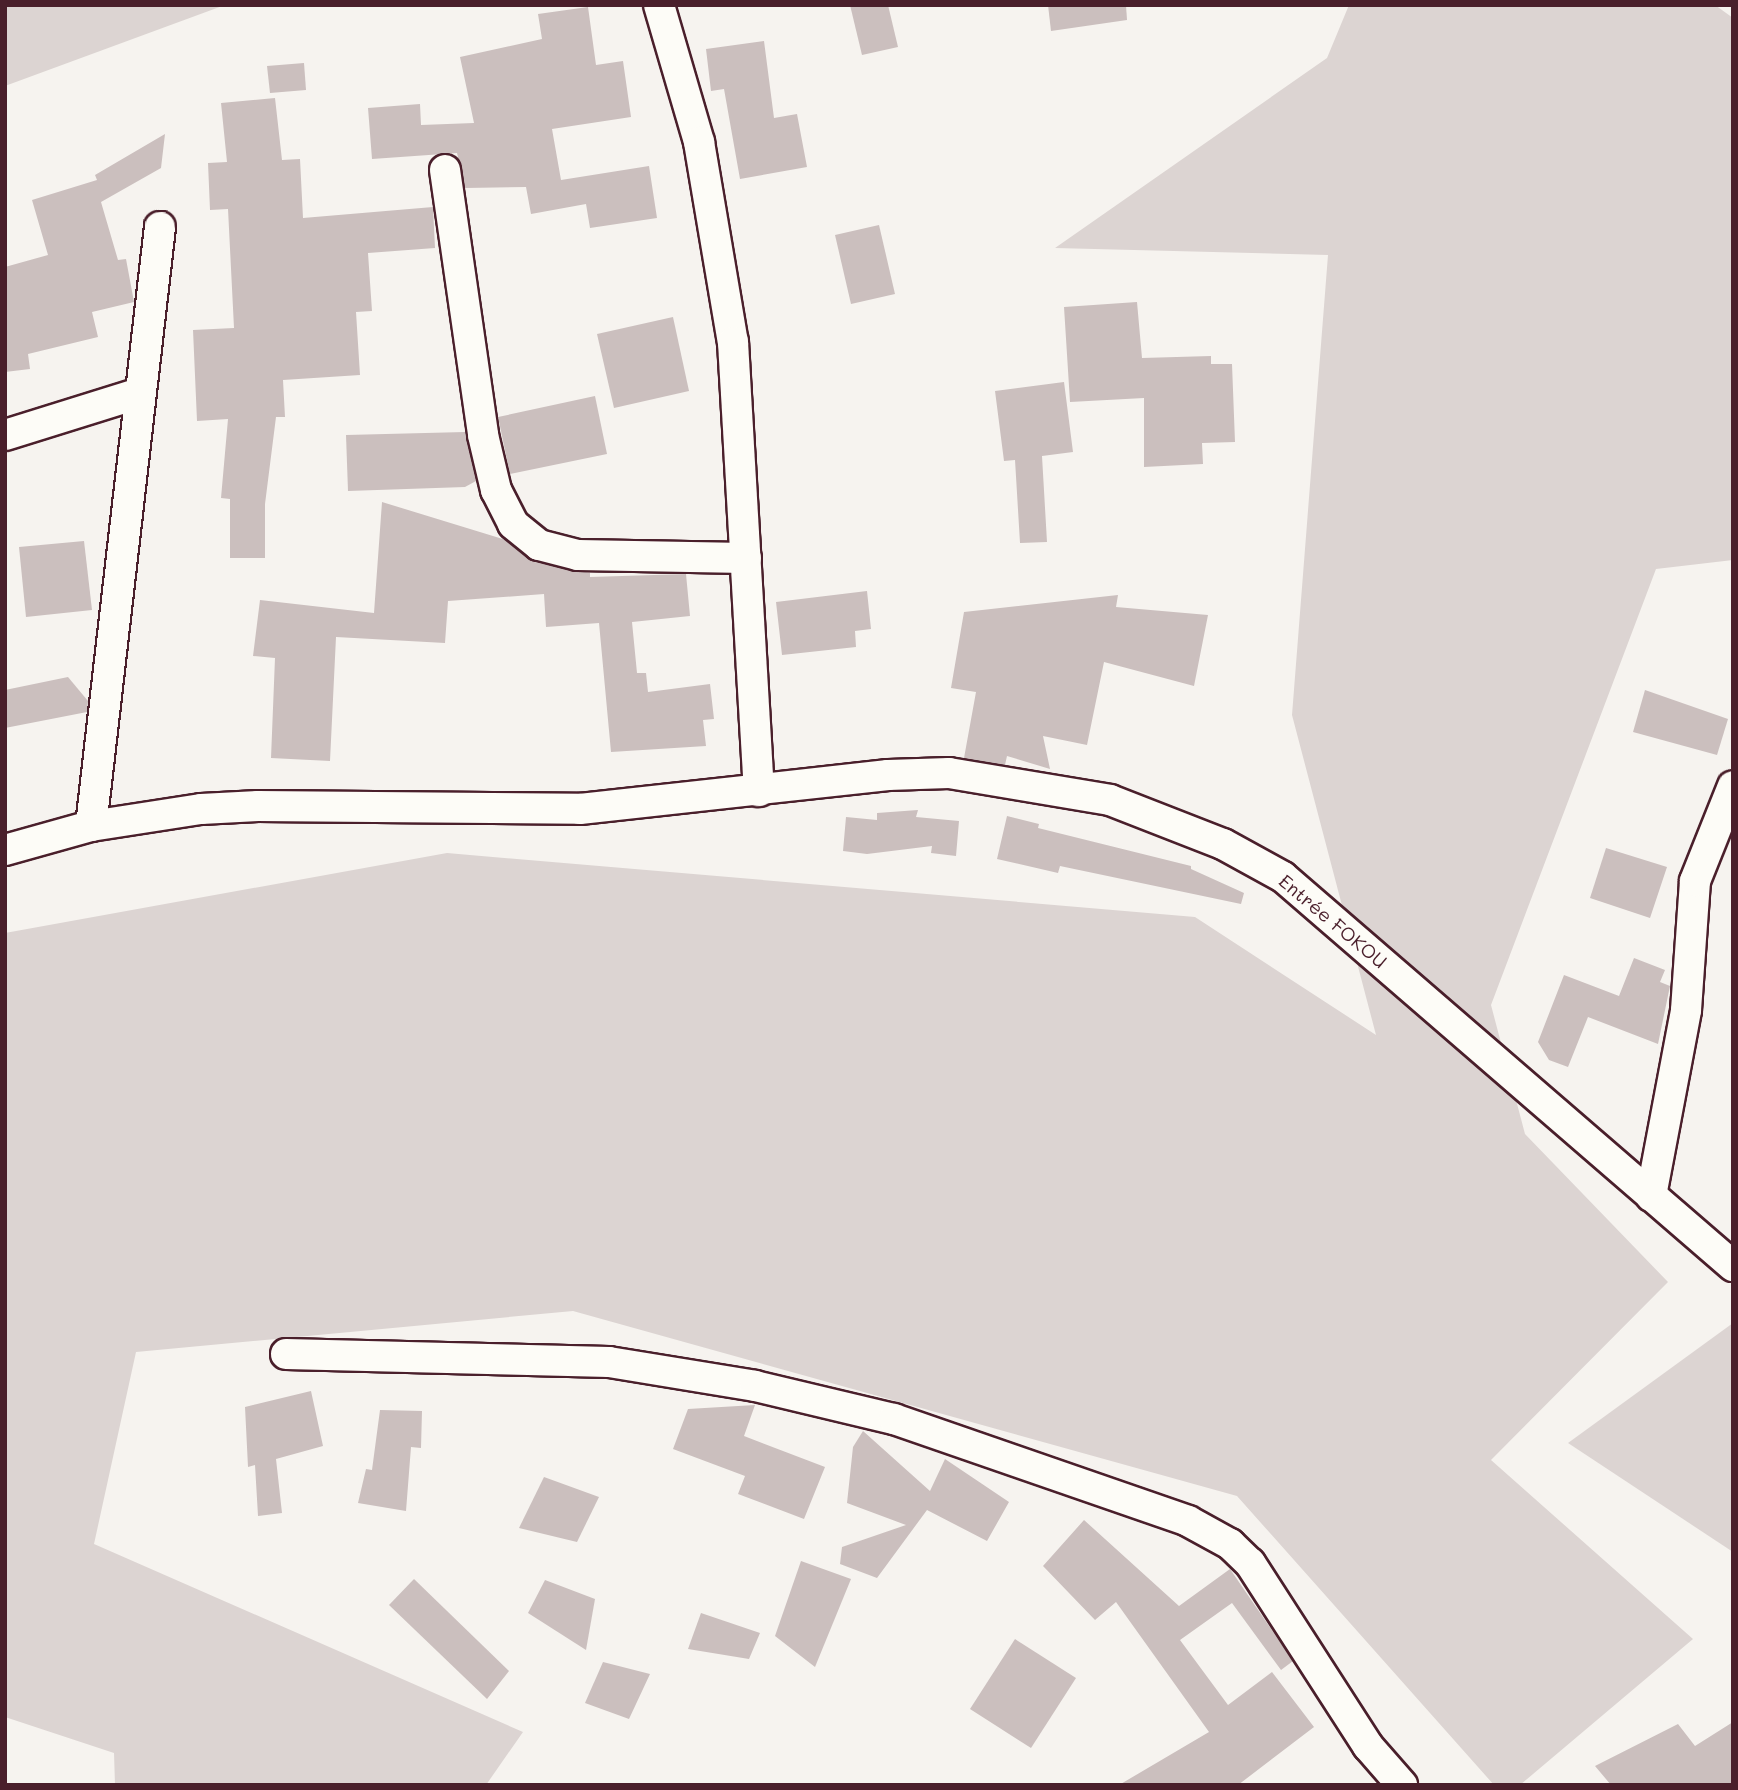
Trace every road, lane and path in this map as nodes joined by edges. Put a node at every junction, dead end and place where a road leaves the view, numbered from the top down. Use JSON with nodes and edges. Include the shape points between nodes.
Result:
{"nodes":[{"id":1,"x":659,"y":5,"type":"edge"},
{"id":2,"x":445,"y":170,"type":"dead end"},
{"id":3,"x":160,"y":227,"type":"dead end"},
{"id":4,"x":140,"y":393,"type":"junction"},
{"id":5,"x":5,"y":435,"type":"edge"},
{"id":6,"x":746,"y":558,"type":"junction"},
{"id":7,"x":1733,"y":786,"type":"edge"},
{"id":8,"x":758,"y":791,"type":"junction"},
{"id":9,"x":91,"y":825,"type":"junction"},
{"id":10,"x":5,"y":850,"type":"edge"},
{"id":11,"x":1651,"y":1196,"type":"junction"},
{"id":12,"x":1733,"y":1266,"type":"edge"},
{"id":13,"x":286,"y":1353,"type":"dead end"},
{"id":14,"x":1402,"y":1785,"type":"edge"}],
"edges":[{"from":1,"to":6,"type":"street","via":[[699,142],[731,328]]},
{"from":2,"to":6,"type":"street","via":[[483,435],[496,491],[513,524],[539,545],[578,555]]},
{"from":3,"to":4,"type":"street"},
{"from":4,"to":5,"type":"street"},
{"from":4,"to":9,"type":"street"},
{"from":6,"to":8,"type":"street"},
{"from":7,"to":11,"type":"street","via":[[1695,881],[1686,1010]]},
{"from":8,"to":9,"type":"street","name":"Entrée FOKOU","via":[[525,811],[258,806]]},
{"from":8,"to":11,"type":"street","name":"Entrée FOKOU","via":[[888,775],[949,773],[1110,800],[1223,845],[1283,877],[1319,906]]},
{"from":9,"to":10,"type":"street","name":"Entrée FOKOU"},
{"from":11,"to":12,"type":"street","name":"Entrée FOKOU"},
{"from":13,"to":14,"type":"street","via":[[609,1362],[755,1386],[894,1419],[1188,1521],[1230,1544],[1250,1563],[1368,1746]]}]}
